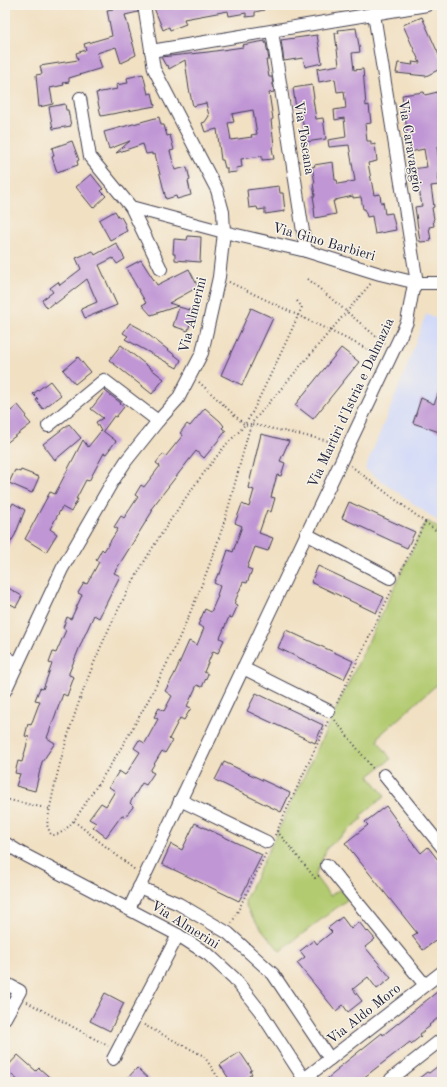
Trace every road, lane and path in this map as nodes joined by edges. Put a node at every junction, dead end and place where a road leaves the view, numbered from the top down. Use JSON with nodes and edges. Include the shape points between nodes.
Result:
{"nodes":[{"id":1,"x":144,"y":5,"type":"edge"},
{"id":2,"x":427,"y":5,"type":"edge"},
{"id":3,"x":374,"y":14,"type":"junction"},
{"id":4,"x":272,"y":31,"type":"junction"},
{"id":5,"x":151,"y":51,"type":"junction"},
{"id":6,"x":80,"y":98,"type":"dead end"},
{"id":7,"x":131,"y":207,"type":"junction"},
{"id":8,"x":224,"y":232,"type":"junction"},
{"id":9,"x":306,"y":251,"type":"junction"},
{"id":10,"x":161,"y":268,"type":"dead end"},
{"id":11,"x":380,"y":274,"type":"junction"},
{"id":12,"x":219,"y":277,"type":"junction"},
{"id":13,"x":308,"y":279,"type":"dead end"},
{"id":14,"x":417,"y":283,"type":"junction"},
{"id":15,"x":442,"y":283,"type":"edge"},
{"id":16,"x":297,"y":301,"type":"dead end"},
{"id":17,"x":347,"y":312,"type":"junction"},
{"id":18,"x":298,"y":316,"type":"junction"},
{"id":19,"x":330,"y":332,"type":"junction"},
{"id":20,"x":391,"y":355,"type":"junction"},
{"id":21,"x":191,"y":374,"type":"junction"},
{"id":22,"x":158,"y":421,"type":"junction"},
{"id":23,"x":251,"y":424,"type":"junction"},
{"id":24,"x":245,"y":425,"type":"junction"},
{"id":25,"x":48,"y":426,"type":"dead end"},
{"id":26,"x":348,"y":445,"type":"junction"},
{"id":27,"x":342,"y":459,"type":"junction"},
{"id":28,"x":424,"y":522,"type":"junction"},
{"id":29,"x":306,"y":534,"type":"junction"},
{"id":30,"x":442,"y":535,"type":"edge"},
{"id":31,"x":394,"y":580,"type":"junction"},
{"id":32,"x":5,"y":656,"type":"edge"},
{"id":33,"x":17,"y":664,"type":"junction"},
{"id":34,"x":243,"y":668,"type":"junction"},
{"id":35,"x":5,"y":691,"type":"edge"},
{"id":36,"x":330,"y":713,"type":"junction"},
{"id":37,"x":384,"y":775,"type":"joint"},
{"id":38,"x":5,"y":799,"type":"edge"},
{"id":39,"x":180,"y":800,"type":"junction"},
{"id":40,"x":50,"y":809,"type":"junction"},
{"id":41,"x":74,"y":821,"type":"junction"},
{"id":42,"x":276,"y":831,"type":"junction"},
{"id":43,"x":5,"y":843,"type":"edge"},
{"id":44,"x":269,"y":844,"type":"junction"},
{"id":45,"x":442,"y":847,"type":"edge"},
{"id":46,"x":328,"y":866,"type":"joint"},
{"id":47,"x":141,"y":882,"type":"junction"},
{"id":48,"x":129,"y":909,"type":"junction"},
{"id":49,"x":228,"y":933,"type":"junction"},
{"id":50,"x":178,"y":935,"type":"junction"},
{"id":51,"x":442,"y":972,"type":"edge"},
{"id":52,"x":5,"y":983,"type":"edge"},
{"id":53,"x":425,"y":985,"type":"junction"},
{"id":54,"x":17,"y":996,"type":"junction"},
{"id":55,"x":5,"y":1018,"type":"edge"},
{"id":56,"x":134,"y":1020,"type":"junction"},
{"id":57,"x":442,"y":1039,"type":"edge"},
{"id":58,"x":115,"y":1055,"type":"joint"},
{"id":59,"x":330,"y":1059,"type":"junction"},
{"id":60,"x":305,"y":1081,"type":"edge"},
{"id":61,"x":221,"y":1082,"type":"edge"},
{"id":62,"x":394,"y":1082,"type":"edge"}],
"edges":[{"from":1,"to":5,"type":"street","name":"Via Almerini"},
{"from":2,"to":3,"type":"street"},
{"from":3,"to":4,"type":"street"},
{"from":3,"to":14,"type":"street","name":"Via Caravaggio"},
{"from":4,"to":5,"type":"street"},
{"from":4,"to":9,"type":"street","name":"Via Toscana"},
{"from":5,"to":8,"type":"street","name":"Via Almerini","via":[[154,69],[217,190],[223,212]]},
{"from":6,"to":7,"type":"street","via":[[90,157]]},
{"from":7,"to":8,"type":"street","name":"Via Gino Barbieri"},
{"from":7,"to":10,"type":"street"},
{"from":8,"to":9,"type":"street","name":"Via Gino Barbieri"},
{"from":8,"to":12,"type":"street","name":"Via Almerini"},
{"from":9,"to":11,"type":"street","name":"Via Gino Barbieri"},
{"from":11,"to":14,"type":"street","name":"Via Gino Barbieri"},
{"from":11,"to":17,"type":"path"},
{"from":12,"to":18,"type":"path"},
{"from":12,"to":21,"type":"street","name":"Via Almerini","via":[[202,353]]},
{"from":13,"to":17,"type":"path"},
{"from":14,"to":15,"type":"street","name":"Via Gino Barbieri"},
{"from":14,"to":20,"type":"street","name":"Via Martiri d'Istria e Dalmazia","via":[[413,289],[407,322]]},
{"from":16,"to":18,"type":"path","via":[[302,307]]},
{"from":17,"to":19,"type":"path"},
{"from":17,"to":20,"type":"path"},
{"from":18,"to":19,"type":"path"},
{"from":18,"to":24,"type":"path"},
{"from":19,"to":20,"type":"path"},
{"from":19,"to":23,"type":"path"},
{"from":20,"to":26,"type":"street","name":"Via Martiri d'Istria e Dalmazia"},
{"from":21,"to":22,"type":"street","name":"Via Almerini","via":[[178,399]]},
{"from":21,"to":24,"type":"path"},
{"from":22,"to":25,"type":"street","via":[[104,380]]},
{"from":22,"to":33,"type":"street","name":"Via Almerini","via":[[111,484],[62,569]]},
{"from":23,"to":24,"type":"path"},
{"from":23,"to":26,"type":"path"},
{"from":23,"to":41,"type":"path","via":[[216,545],[195,601],[124,744]]},
{"from":24,"to":40,"type":"path","via":[[185,498],[154,546],[103,641],[78,705]]},
{"from":26,"to":27,"type":"street","name":"Via Martiri d'Istria e Dalmazia"},
{"from":27,"to":28,"type":"path"},
{"from":27,"to":29,"type":"street","name":"Via Martiri d'Istria e Dalmazia"},
{"from":28,"to":30,"type":"path"},
{"from":28,"to":31,"type":"path"},
{"from":29,"to":31,"type":"street"},
{"from":29,"to":34,"type":"street","name":"Via Martiri d'Istria e Dalmazia"},
{"from":31,"to":36,"type":"path"},
{"from":32,"to":33,"type":"street"},
{"from":33,"to":35,"type":"street","name":"Via Almerini"},
{"from":34,"to":36,"type":"street"},
{"from":34,"to":39,"type":"street","name":"Via Martiri d'Istria e Dalmazia"},
{"from":36,"to":37,"type":"path","via":[[374,770]]},
{"from":36,"to":42,"type":"path"},
{"from":37,"to":45,"type":"street"},
{"from":38,"to":40,"type":"path"},
{"from":39,"to":44,"type":"street"},
{"from":39,"to":47,"type":"street","name":"Via Martiri d'Istria e Dalmazia"},
{"from":40,"to":41,"type":"path","via":[[47,825],[52,835],[60,834]]},
{"from":41,"to":47,"type":"path"},
{"from":42,"to":44,"type":"path"},
{"from":42,"to":46,"type":"path","via":[[315,878]]},
{"from":43,"to":48,"type":"street","name":"Via Almerini"},
{"from":44,"to":49,"type":"path"},
{"from":46,"to":53,"type":"street"},
{"from":47,"to":48,"type":"street","name":"Via Martiri d'Istria e Dalmazia"},
{"from":47,"to":49,"type":"street"},
{"from":48,"to":50,"type":"street","name":"Via Almerini"},
{"from":49,"to":59,"type":"street","via":[[273,974]]},
{"from":50,"to":56,"type":"street"},
{"from":50,"to":60,"type":"street","name":"Via Almerini","via":[[209,955],[234,978],[260,1012]]},
{"from":51,"to":53,"type":"street","name":"Via Aldo Moro"},
{"from":52,"to":54,"type":"street","via":[[20,991]]},
{"from":53,"to":59,"type":"street","name":"Via Aldo Moro"},
{"from":54,"to":55,"type":"street"},
{"from":54,"to":58,"type":"path"},
{"from":56,"to":58,"type":"street"},
{"from":56,"to":61,"type":"path","via":[[204,1056]]},
{"from":57,"to":62,"type":"street","via":[[391,1079]]},
{"from":59,"to":60,"type":"street","name":"Via Aldo Moro"}]}
